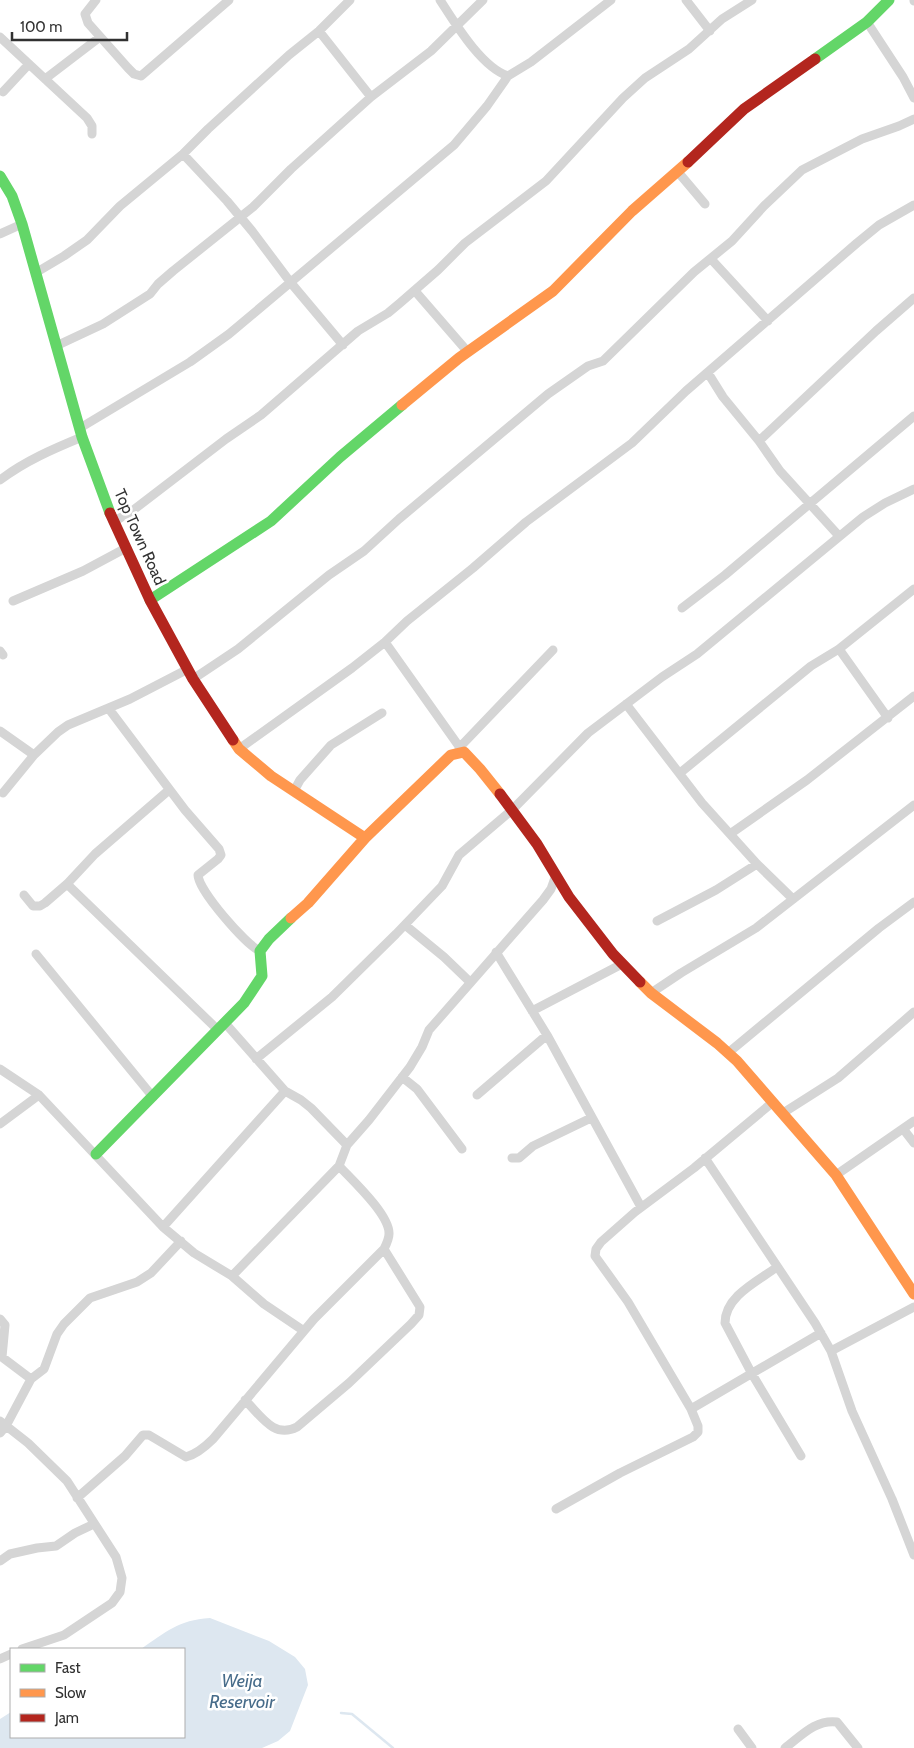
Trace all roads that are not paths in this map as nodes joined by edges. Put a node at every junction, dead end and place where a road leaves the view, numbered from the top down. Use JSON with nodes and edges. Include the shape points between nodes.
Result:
{"nodes":[{"id":1,"x":96,"y":0,"type":"edge"},
{"id":2,"x":230,"y":0,"type":"edge"},
{"id":3,"x":350,"y":0,"type":"edge"},
{"id":4,"x":440,"y":0,"type":"edge"},
{"id":5,"x":483,"y":0,"type":"edge"},
{"id":6,"x":611,"y":0,"type":"edge"},
{"id":7,"x":686,"y":0,"type":"edge"},
{"id":8,"x":752,"y":0,"type":"edge"},
{"id":9,"x":889,"y":0,"type":"edge"},
{"id":10,"x":867,"y":22,"type":"junction"},
{"id":11,"x":457,"y":26,"type":"junction"},
{"id":12,"x":319,"y":31,"type":"junction"},
{"id":13,"x":710,"y":31,"type":"junction"},
{"id":14,"x":0,"y":37,"type":"edge"},
{"id":15,"x":100,"y":37,"type":"junction"},
{"id":16,"x":29,"y":64,"type":"junction"},
{"id":17,"x":508,"y":76,"type":"junction"},
{"id":18,"x":45,"y":79,"type":"junction"},
{"id":19,"x":3,"y":92,"type":"dead end"},
{"id":20,"x":371,"y":97,"type":"junction"},
{"id":21,"x":914,"y":98,"type":"edge"},
{"id":22,"x":914,"y":119,"type":"edge"},
{"id":23,"x":92,"y":134,"type":"dead end"},
{"id":24,"x":183,"y":154,"type":"junction"},
{"id":25,"x":678,"y":172,"type":"junction"},
{"id":26,"x":0,"y":176,"type":"edge"},
{"id":27,"x":705,"y":204,"type":"dead end"},
{"id":28,"x":914,"y":205,"type":"edge"},
{"id":29,"x":240,"y":216,"type":"junction"},
{"id":30,"x":22,"y":224,"type":"junction"},
{"id":31,"x":0,"y":234,"type":"edge"},
{"id":32,"x":711,"y":259,"type":"junction"},
{"id":33,"x":37,"y":272,"type":"junction"},
{"id":34,"x":291,"y":283,"type":"junction"},
{"id":35,"x":415,"y":291,"type":"junction"},
{"id":36,"x":914,"y":298,"type":"edge"},
{"id":37,"x":768,"y":321,"type":"junction"},
{"id":38,"x":343,"y":345,"type":"junction"},
{"id":39,"x":56,"y":346,"type":"junction"},
{"id":40,"x":467,"y":351,"type":"junction"},
{"id":41,"x":708,"y":373,"type":"junction"},
{"id":42,"x":914,"y":416,"type":"edge"},
{"id":43,"x":81,"y":433,"type":"junction"},
{"id":44,"x":759,"y":441,"type":"junction"},
{"id":45,"x":0,"y":480,"type":"edge"},
{"id":46,"x":914,"y":489,"type":"edge"},
{"id":47,"x":811,"y":504,"type":"junction"},
{"id":48,"x":113,"y":522,"type":"junction"},
{"id":49,"x":839,"y":536,"type":"junction"},
{"id":50,"x":126,"y":548,"type":"junction"},
{"id":51,"x":914,"y":589,"type":"edge"},
{"id":52,"x":150,"y":600,"type":"junction"},
{"id":53,"x":12,"y":601,"type":"dead end"},
{"id":54,"x":682,"y":608,"type":"dead end"},
{"id":55,"x":385,"y":642,"type":"junction"},
{"id":56,"x":839,"y":649,"type":"junction"},
{"id":57,"x":553,"y":650,"type":"dead end"},
{"id":58,"x":190,"y":674,"type":"junction"},
{"id":59,"x":914,"y":696,"type":"edge"},
{"id":60,"x":626,"y":704,"type":"junction"},
{"id":61,"x":109,"y":709,"type":"junction"},
{"id":62,"x":382,"y":713,"type":"dead end"},
{"id":63,"x":888,"y":718,"type":"junction"},
{"id":64,"x":0,"y":731,"type":"edge"},
{"id":65,"x":239,"y":749,"type":"junction"},
{"id":66,"x":462,"y":750,"type":"junction"},
{"id":67,"x":34,"y":755,"type":"junction"},
{"id":68,"x":680,"y":773,"type":"junction"},
{"id":69,"x":169,"y":790,"type":"junction"},
{"id":70,"x":294,"y":792,"type":"junction"},
{"id":71,"x":4,"y":793,"type":"dead end"},
{"id":72,"x":914,"y":805,"type":"edge"},
{"id":73,"x":512,"y":810,"type":"junction"},
{"id":74,"x":730,"y":834,"type":"junction"},
{"id":75,"x":365,"y":838,"type":"junction"},
{"id":76,"x":757,"y":864,"type":"junction"},
{"id":77,"x":556,"y":875,"type":"junction"},
{"id":78,"x":67,"y":884,"type":"junction"},
{"id":79,"x":24,"y":895,"type":"dead end"},
{"id":80,"x":793,"y":899,"type":"junction"},
{"id":81,"x":914,"y":902,"type":"edge"},
{"id":82,"x":657,"y":920,"type":"dead end"},
{"id":83,"x":405,"y":925,"type":"junction"},
{"id":84,"x":260,"y":951,"type":"junction"},
{"id":85,"x":496,"y":952,"type":"junction"},
{"id":86,"x":36,"y":954,"type":"dead end"},
{"id":87,"x":622,"y":964,"type":"junction"},
{"id":88,"x":470,"y":982,"type":"junction"},
{"id":89,"x":651,"y":993,"type":"junction"},
{"id":90,"x":532,"y":1011,"type":"junction"},
{"id":91,"x":914,"y":1012,"type":"edge"},
{"id":92,"x":222,"y":1026,"type":"junction"},
{"id":93,"x":547,"y":1035,"type":"junction"},
{"id":94,"x":728,"y":1053,"type":"junction"},
{"id":95,"x":256,"y":1059,"type":"junction"},
{"id":96,"x":0,"y":1069,"type":"edge"},
{"id":97,"x":402,"y":1077,"type":"junction"},
{"id":98,"x":285,"y":1091,"type":"junction"},
{"id":99,"x":39,"y":1095,"type":"junction"},
{"id":100,"x":477,"y":1095,"type":"dead end"},
{"id":101,"x":153,"y":1097,"type":"junction"},
{"id":102,"x":773,"y":1102,"type":"junction"},
{"id":103,"x":782,"y":1113,"type":"junction"},
{"id":104,"x":592,"y":1118,"type":"junction"},
{"id":105,"x":914,"y":1121,"type":"edge"},
{"id":106,"x":0,"y":1124,"type":"edge"},
{"id":107,"x":904,"y":1130,"type":"junction"},
{"id":108,"x":914,"y":1144,"type":"edge"},
{"id":109,"x":347,"y":1145,"type":"junction"},
{"id":110,"x":462,"y":1149,"type":"dead end"},
{"id":111,"x":96,"y":1154,"type":"junction"},
{"id":112,"x":512,"y":1158,"type":"dead end"},
{"id":113,"x":705,"y":1158,"type":"junction"},
{"id":114,"x":339,"y":1166,"type":"junction"},
{"id":115,"x":836,"y":1175,"type":"junction"},
{"id":116,"x":642,"y":1207,"type":"junction"},
{"id":117,"x":163,"y":1227,"type":"junction"},
{"id":118,"x":181,"y":1241,"type":"junction"},
{"id":119,"x":384,"y":1249,"type":"junction"},
{"id":120,"x":777,"y":1267,"type":"junction"},
{"id":121,"x":232,"y":1276,"type":"junction"},
{"id":122,"x":914,"y":1294,"type":"edge"},
{"id":123,"x":914,"y":1307,"type":"edge"},
{"id":124,"x":0,"y":1319,"type":"edge"},
{"id":125,"x":304,"y":1331,"type":"junction"},
{"id":126,"x":821,"y":1333,"type":"junction"},
{"id":127,"x":831,"y":1351,"type":"junction"},
{"id":128,"x":752,"y":1374,"type":"junction"},
{"id":129,"x":32,"y":1380,"type":"junction"},
{"id":130,"x":245,"y":1400,"type":"junction"},
{"id":131,"x":691,"y":1410,"type":"junction"},
{"id":132,"x":2,"y":1427,"type":"edge"},
{"id":133,"x":801,"y":1456,"type":"dead end"},
{"id":134,"x":77,"y":1498,"type":"junction"},
{"id":135,"x":556,"y":1510,"type":"dead end"},
{"id":136,"x":94,"y":1524,"type":"junction"},
{"id":137,"x":914,"y":1555,"type":"edge"},
{"id":138,"x":0,"y":1561,"type":"edge"},
{"id":139,"x":25,"y":1648,"type":"edge"},
{"id":140,"x":738,"y":1729,"type":"dead end"},
{"id":141,"x":752,"y":1748,"type":"edge"},
{"id":142,"x":785,"y":1748,"type":"edge"},
{"id":143,"x":858,"y":1748,"type":"edge"}],
"edges":[{"from":1,"to":15,"type":"street","via":[[85,14]]},
{"from":2,"to":15,"type":"street","via":[[141,76],[134,74]]},
{"from":3,"to":12,"type":"street"},
{"from":4,"to":11,"type":"street"},
{"from":5,"to":11,"type":"street"},
{"from":6,"to":17,"type":"street","via":[[532,62]]},
{"from":7,"to":13,"type":"street"},
{"from":8,"to":13,"type":"street","via":[[722,19]]},
{"from":9,"to":10,"type":"street"},
{"from":10,"to":21,"type":"street"},
{"from":10,"to":25,"type":"street","via":[[749,104]]},
{"from":11,"to":17,"type":"street","via":[[489,66]]},
{"from":11,"to":20,"type":"street","via":[[431,51]]},
{"from":12,"to":20,"type":"street"},
{"from":12,"to":24,"type":"street"},
{"from":13,"to":35,"type":"street","via":[[645,78],[546,180],[465,243]]},
{"from":14,"to":16,"type":"street"},
{"from":15,"to":18,"type":"street"},
{"from":16,"to":18,"type":"street"},
{"from":16,"to":19,"type":"street"},
{"from":17,"to":34,"type":"street","via":[[454,145]]},
{"from":18,"to":23,"type":"street","via":[[87,118]]},
{"from":20,"to":29,"type":"street"},
{"from":22,"to":32,"type":"street","via":[[862,139],[802,170]]},
{"from":24,"to":29,"type":"street"},
{"from":24,"to":33,"type":"street","via":[[120,206],[87,240]]},
{"from":25,"to":27,"type":"street"},
{"from":25,"to":40,"type":"street","via":[[632,211],[553,291]]},
{"from":26,"to":30,"type":"street","name":"Top Town Road","via":[[12,196]]},
{"from":28,"to":37,"type":"street","via":[[878,224]]},
{"from":29,"to":34,"type":"street"},
{"from":29,"to":39,"type":"street","via":[[150,294],[103,324]]},
{"from":30,"to":31,"type":"street"},
{"from":30,"to":33,"type":"street","name":"Top Town Road"},
{"from":32,"to":37,"type":"street"},
{"from":32,"to":58,"type":"street","via":[[603,361],[588,366],[548,394],[398,518],[364,552],[329,575],[238,649]]},
{"from":33,"to":39,"type":"street","name":"Top Town Road"},
{"from":34,"to":38,"type":"street"},
{"from":34,"to":43,"type":"street","via":[[190,362]]},
{"from":35,"to":38,"type":"street"},
{"from":35,"to":40,"type":"street"},
{"from":36,"to":44,"type":"street"},
{"from":37,"to":41,"type":"street"},
{"from":38,"to":48,"type":"street","via":[[261,415]]},
{"from":39,"to":43,"type":"street","name":"Top Town Road"},
{"from":40,"to":52,"type":"street","via":[[340,457],[272,521]]},
{"from":41,"to":44,"type":"street"},
{"from":41,"to":55,"type":"street","via":[[632,443],[526,522]]},
{"from":42,"to":47,"type":"street"},
{"from":43,"to":45,"type":"street"},
{"from":43,"to":48,"type":"street","name":"Top Town Road"},
{"from":44,"to":47,"type":"street","via":[[780,471]]},
{"from":46,"to":49,"type":"street","via":[[885,503]]},
{"from":47,"to":49,"type":"street"},
{"from":47,"to":54,"type":"street"},
{"from":48,"to":50,"type":"street","name":"Top Town Road"},
{"from":49,"to":60,"type":"street","via":[[697,654]]},
{"from":50,"to":52,"type":"street","name":"Top Town Road"},
{"from":50,"to":53,"type":"street","via":[[83,571]]},
{"from":51,"to":56,"type":"street"},
{"from":52,"to":58,"type":"street","name":"Top Town Road"},
{"from":55,"to":65,"type":"street"},
{"from":55,"to":66,"type":"street"},
{"from":56,"to":63,"type":"street"},
{"from":56,"to":68,"type":"street","via":[[811,666]]},
{"from":57,"to":66,"type":"street"},
{"from":58,"to":61,"type":"street"},
{"from":58,"to":65,"type":"street","name":"Top Town Road"},
{"from":59,"to":63,"type":"street"},
{"from":60,"to":68,"type":"street"},
{"from":60,"to":73,"type":"street","via":[[588,733]]},
{"from":61,"to":67,"type":"street","via":[[68,725]]},
{"from":61,"to":69,"type":"street"},
{"from":62,"to":70,"type":"street","via":[[331,744],[300,780]]},
{"from":63,"to":74,"type":"street"},
{"from":64,"to":67,"type":"street"},
{"from":65,"to":70,"type":"street","name":"Top Town Road"},
{"from":66,"to":73,"type":"street"},
{"from":66,"to":75,"type":"street","via":[[437,768]]},
{"from":67,"to":71,"type":"street"},
{"from":68,"to":74,"type":"street"},
{"from":69,"to":78,"type":"street","via":[[95,854]]},
{"from":69,"to":84,"type":"street","via":[[221,854],[198,875],[198,882],[241,935]]},
{"from":70,"to":75,"type":"street","name":"Top Town Road"},
{"from":72,"to":80,"type":"street"},
{"from":73,"to":77,"type":"street"},
{"from":73,"to":83,"type":"street","via":[[460,855],[442,886]]},
{"from":74,"to":76,"type":"street"},
{"from":75,"to":84,"type":"street"},
{"from":76,"to":80,"type":"street"},
{"from":76,"to":82,"type":"street","via":[[716,890]]},
{"from":77,"to":85,"type":"street","via":[[543,900]]},
{"from":77,"to":87,"type":"street","via":[[569,898]]},
{"from":78,"to":79,"type":"street","via":[[40,906],[33,906]]},
{"from":78,"to":92,"type":"street"},
{"from":80,"to":89,"type":"street","via":[[756,928]]},
{"from":81,"to":94,"type":"street"},
{"from":83,"to":88,"type":"street"},
{"from":83,"to":95,"type":"street","via":[[332,997]]},
{"from":84,"to":92,"type":"street","via":[[262,976],[248,998]]},
{"from":85,"to":88,"type":"street"},
{"from":85,"to":90,"type":"street"},
{"from":86,"to":101,"type":"street"},
{"from":87,"to":89,"type":"street"},
{"from":87,"to":90,"type":"street"},
{"from":88,"to":97,"type":"street","via":[[429,1030]]},
{"from":89,"to":94,"type":"street"},
{"from":90,"to":93,"type":"street"},
{"from":91,"to":103,"type":"street","via":[[838,1078]]},
{"from":92,"to":95,"type":"street"},
{"from":92,"to":101,"type":"street"},
{"from":93,"to":100,"type":"street"},
{"from":93,"to":104,"type":"street"},
{"from":94,"to":102,"type":"street"},
{"from":95,"to":98,"type":"street"},
{"from":96,"to":99,"type":"street"},
{"from":97,"to":109,"type":"street"},
{"from":97,"to":110,"type":"street","via":[[417,1089]]},
{"from":98,"to":109,"type":"street","via":[[311,1108]]},
{"from":98,"to":117,"type":"street"},
{"from":99,"to":106,"type":"street"},
{"from":99,"to":111,"type":"street"},
{"from":101,"to":111,"type":"street"},
{"from":102,"to":103,"type":"street"},
{"from":102,"to":113,"type":"street"},
{"from":103,"to":115,"type":"street"},
{"from":104,"to":112,"type":"street","via":[[533,1146],[519,1158]]},
{"from":104,"to":116,"type":"street"},
{"from":105,"to":107,"type":"street"},
{"from":107,"to":108,"type":"street"},
{"from":107,"to":115,"type":"street"},
{"from":109,"to":114,"type":"street"},
{"from":111,"to":117,"type":"street"},
{"from":113,"to":116,"type":"street"},
{"from":113,"to":120,"type":"street"},
{"from":114,"to":119,"type":"street","via":[[380,1210],[386,1221],[389,1234]]},
{"from":114,"to":121,"type":"street"},
{"from":115,"to":122,"type":"street"},
{"from":116,"to":131,"type":"street","via":[[601,1242],[595,1256],[628,1302]]},
{"from":117,"to":118,"type":"street"},
{"from":118,"to":121,"type":"street","via":[[194,1253]]},
{"from":118,"to":129,"type":"street","via":[[151,1274],[90,1298],[64,1324],[44,1369]]},
{"from":119,"to":125,"type":"street"},
{"from":119,"to":130,"type":"street","via":[[420,1307],[419,1315],[412,1324],[297,1427],[288,1431],[275,1429]]},
{"from":120,"to":126,"type":"street"},
{"from":120,"to":128,"type":"street","via":[[729,1304],[725,1314],[729,1333]]},
{"from":121,"to":125,"type":"street","via":[[264,1304]]},
{"from":123,"to":127,"type":"street"},
{"from":124,"to":129,"type":"street","via":[[4,1325],[2,1357]]},
{"from":125,"to":130,"type":"street"},
{"from":126,"to":127,"type":"street"},
{"from":126,"to":128,"type":"street"},
{"from":127,"to":137,"type":"street","via":[[852,1411]]},
{"from":128,"to":131,"type":"street"},
{"from":128,"to":133,"type":"street"},
{"from":129,"to":132,"type":"street"},
{"from":130,"to":134,"type":"street","via":[[213,1439],[193,1455],[186,1457],[149,1435],[143,1435],[125,1456]]},
{"from":131,"to":135,"type":"street","via":[[698,1426],[693,1437],[620,1473]]},
{"from":132,"to":134,"type":"street","via":[[28,1443],[53,1466]]},
{"from":134,"to":136,"type":"street"},
{"from":136,"to":138,"type":"street","via":[[56,1546],[10,1554]]},
{"from":136,"to":139,"type":"street","via":[[119,1564],[122,1578],[117,1598],[64,1635]]},
{"from":140,"to":141,"type":"street"},
{"from":142,"to":143,"type":"street","via":[[816,1725],[828,1721],[837,1722]]}]}
